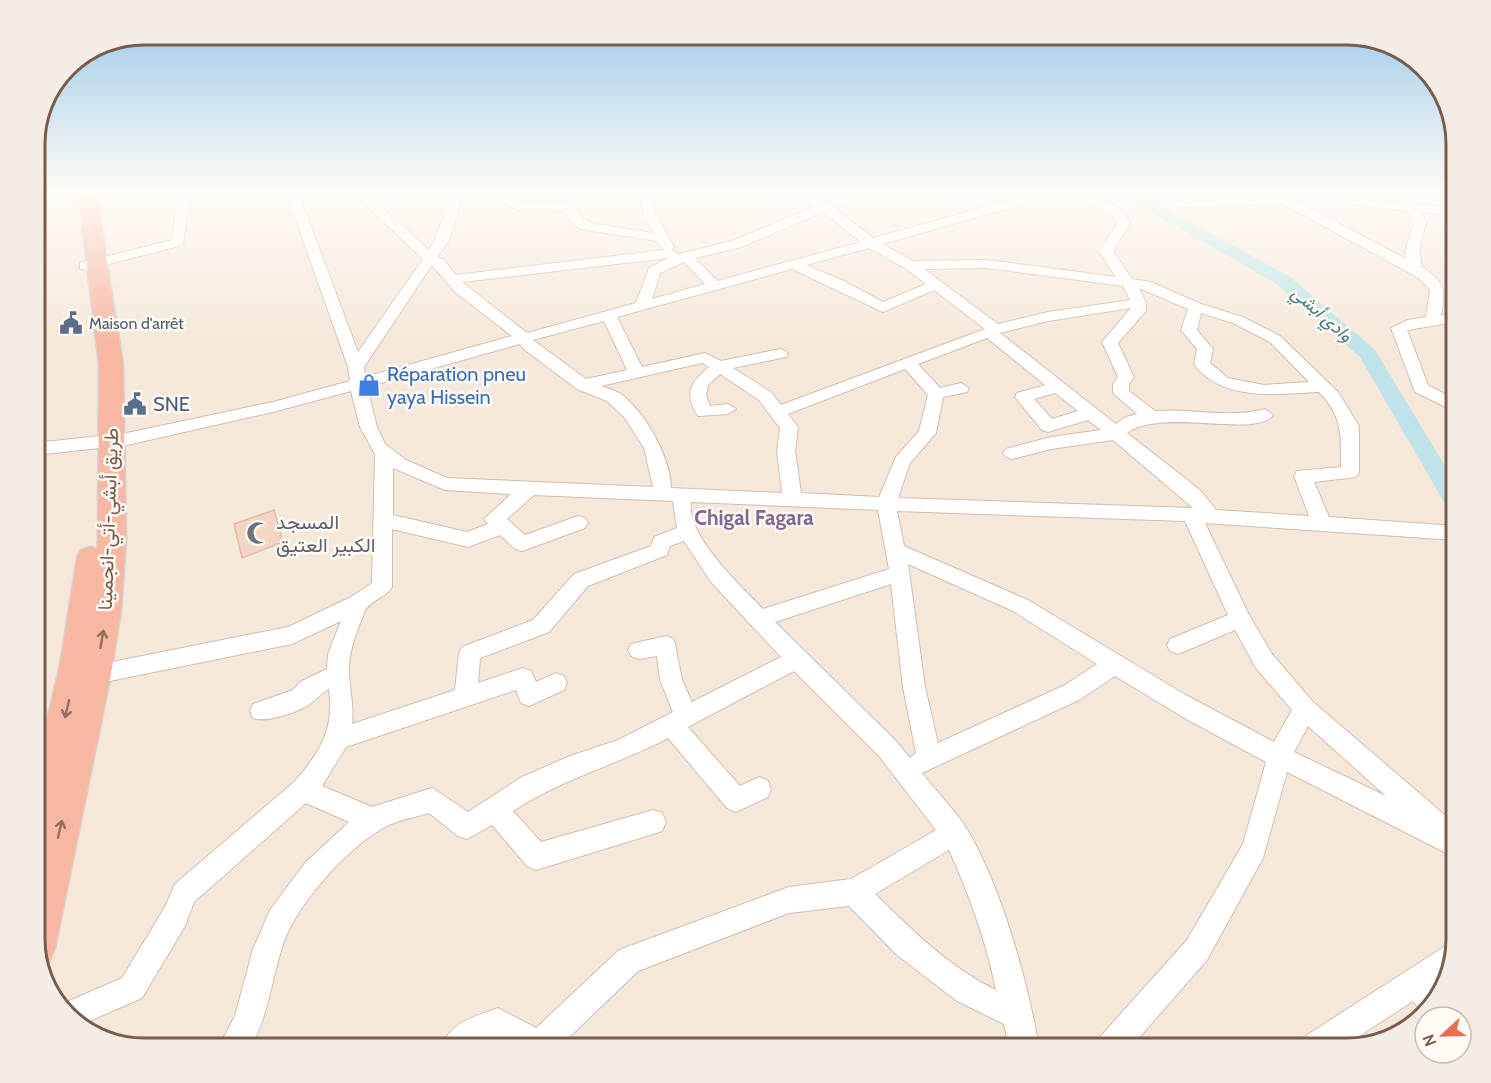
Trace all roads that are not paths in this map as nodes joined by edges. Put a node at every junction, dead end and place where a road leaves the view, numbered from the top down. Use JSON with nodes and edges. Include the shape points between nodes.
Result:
{"nodes":[{"id":1,"x":85,"y":243,"type":"edge"},
{"id":2,"x":88,"y":243,"type":"edge"},
{"id":3,"x":175,"y":243,"type":"edge"},
{"id":4,"x":310,"y":243,"type":"edge"},
{"id":5,"x":414,"y":243,"type":"edge"},
{"id":6,"x":440,"y":243,"type":"edge"},
{"id":7,"x":665,"y":243,"type":"edge"},
{"id":8,"x":739,"y":243,"type":"edge"},
{"id":9,"x":872,"y":243,"type":"joint"},
{"id":10,"x":1111,"y":243,"type":"edge"},
{"id":11,"x":1366,"y":243,"type":"edge"},
{"id":12,"x":1415,"y":243,"type":"edge"},
{"id":13,"x":88,"y":256,"type":"junction"},
{"id":14,"x":678,"y":256,"type":"junction"},
{"id":15,"x":431,"y":258,"type":"junction"},
{"id":16,"x":794,"y":265,"type":"junction"},
{"id":17,"x":910,"y":265,"type":"junction"},
{"id":18,"x":1415,"y":269,"type":"junction"},
{"id":19,"x":455,"y":279,"type":"junction"},
{"id":20,"x":1131,"y":283,"type":"junction"},
{"id":21,"x":934,"y":285,"type":"junction"},
{"id":22,"x":715,"y":287,"type":"junction"},
{"id":23,"x":1139,"y":303,"type":"junction"},
{"id":24,"x":642,"y":306,"type":"junction"},
{"id":25,"x":1196,"y":308,"type":"junction"},
{"id":26,"x":609,"y":315,"type":"junction"},
{"id":27,"x":1446,"y":319,"type":"edge"},
{"id":28,"x":1434,"y":321,"type":"junction"},
{"id":29,"x":993,"y":331,"type":"junction"},
{"id":30,"x":524,"y":338,"type":"junction"},
{"id":31,"x":780,"y":354,"type":"dead end"},
{"id":32,"x":908,"y":363,"type":"junction"},
{"id":33,"x":720,"y":366,"type":"junction"},
{"id":34,"x":636,"y":372,"type":"junction"},
{"id":35,"x":357,"y":375,"type":"junction"},
{"id":36,"x":583,"y":385,"type":"junction"},
{"id":37,"x":1056,"y":387,"type":"junction"},
{"id":38,"x":1322,"y":387,"type":"junction"},
{"id":39,"x":961,"y":388,"type":"dead end"},
{"id":40,"x":936,"y":394,"type":"junction"},
{"id":41,"x":1446,"y":402,"type":"edge"},
{"id":42,"x":728,"y":409,"type":"dead end"},
{"id":43,"x":777,"y":412,"type":"junction"},
{"id":44,"x":1089,"y":413,"type":"junction"},
{"id":45,"x":1265,"y":415,"type":"dead end"},
{"id":46,"x":1151,"y":417,"type":"junction"},
{"id":47,"x":1114,"y":434,"type":"junction"},
{"id":48,"x":102,"y":442,"type":"junction"},
{"id":49,"x":45,"y":448,"type":"edge"},
{"id":50,"x":384,"y":453,"type":"junction"},
{"id":51,"x":1012,"y":453,"type":"dead end"},
{"id":52,"x":531,"y":487,"type":"junction"},
{"id":53,"x":672,"y":495,"type":"junction"},
{"id":54,"x":792,"y":499,"type":"junction"},
{"id":55,"x":886,"y":504,"type":"junction"},
{"id":56,"x":1201,"y":516,"type":"junction"},
{"id":57,"x":383,"y":520,"type":"junction"},
{"id":58,"x":578,"y":523,"type":"dead end"},
{"id":59,"x":1322,"y":524,"type":"junction"},
{"id":60,"x":503,"y":526,"type":"junction"},
{"id":61,"x":688,"y":532,"type":"junction"},
{"id":62,"x":1446,"y":533,"type":"edge"},
{"id":63,"x":898,"y":562,"type":"junction"},
{"id":64,"x":358,"y":603,"type":"junction"},
{"id":65,"x":759,"y":619,"type":"junction"},
{"id":66,"x":1240,"y":619,"type":"junction"},
{"id":67,"x":1178,"y":645,"type":"dead end"},
{"id":68,"x":639,"y":650,"type":"dead end"},
{"id":69,"x":797,"y":659,"type":"junction"},
{"id":70,"x":1115,"y":664,"type":"junction"},
{"id":71,"x":96,"y":674,"type":"junction"},
{"id":72,"x":338,"y":674,"type":"junction"},
{"id":73,"x":556,"y":683,"type":"dead end"},
{"id":74,"x":466,"y":697,"type":"junction"},
{"id":75,"x":1305,"y":709,"type":"junction"},
{"id":76,"x":261,"y":711,"type":"dead end"},
{"id":77,"x":678,"y":719,"type":"junction"},
{"id":78,"x":338,"y":739,"type":"junction"},
{"id":79,"x":1279,"y":757,"type":"junction"},
{"id":80,"x":929,"y":759,"type":"junction"},
{"id":81,"x":906,"y":770,"type":"junction"},
{"id":82,"x":759,"y":789,"type":"dead end"},
{"id":83,"x":303,"y":790,"type":"junction"},
{"id":84,"x":45,"y":797,"type":"edge"},
{"id":85,"x":495,"y":810,"type":"junction"},
{"id":86,"x":373,"y":820,"type":"junction"},
{"id":87,"x":653,"y":822,"type":"dead end"},
{"id":88,"x":954,"y":833,"type":"junction"},
{"id":89,"x":1446,"y":835,"type":"edge"},
{"id":90,"x":1446,"y":839,"type":"edge"},
{"id":91,"x":854,"y":892,"type":"junction"},
{"id":92,"x":45,"y":907,"type":"edge"},
{"id":93,"x":1443,"y":962,"type":"edge"},
{"id":94,"x":1417,"y":982,"type":"junction"},
{"id":95,"x":1427,"y":996,"type":"edge"},
{"id":96,"x":78,"y":1012,"type":"edge"},
{"id":97,"x":1017,"y":1015,"type":"junction"},
{"id":98,"x":239,"y":1038,"type":"edge"},
{"id":99,"x":465,"y":1038,"type":"edge"},
{"id":100,"x":525,"y":1038,"type":"edge"},
{"id":101,"x":547,"y":1038,"type":"edge"},
{"id":102,"x":1022,"y":1038,"type":"edge"},
{"id":103,"x":1120,"y":1038,"type":"edge"},
{"id":104,"x":1330,"y":1038,"type":"edge"}],
"edges":[{"from":1,"to":13,"type":"highway"},
{"from":2,"to":13,"type":"highway","name":"طريق أبشي-أتي-انجمينا"},
{"from":3,"to":13,"type":"street"},
{"from":4,"to":35,"type":"street"},
{"from":5,"to":15,"type":"street"},
{"from":6,"to":15,"type":"street"},
{"from":7,"to":14,"type":"street"},
{"from":8,"to":14,"type":"street"},
{"from":9,"to":16,"type":"street"},
{"from":9,"to":17,"type":"street"},
{"from":10,"to":20,"type":"street","via":[[1106,251],[1110,262]]},
{"from":11,"to":18,"type":"street"},
{"from":12,"to":18,"type":"street"},
{"from":13,"to":48,"type":"highway","name":"طريق أبشي-أتي-انجمينا","via":[[111,365]]},
{"from":14,"to":19,"type":"street"},
{"from":14,"to":22,"type":"street"},
{"from":14,"to":24,"type":"street","via":[[654,271]]},
{"from":15,"to":19,"type":"street"},
{"from":15,"to":35,"type":"street"},
{"from":16,"to":21,"type":"street","via":[[883,308]]},
{"from":16,"to":22,"type":"street"},
{"from":17,"to":20,"type":"street","via":[[987,264]]},
{"from":17,"to":21,"type":"street"},
{"from":18,"to":28,"type":"street","via":[[1438,288]]},
{"from":19,"to":30,"type":"street","via":[[460,289]]},
{"from":20,"to":23,"type":"street"},
{"from":20,"to":25,"type":"street","via":[[1146,285]]},
{"from":21,"to":29,"type":"street"},
{"from":22,"to":24,"type":"street"},
{"from":23,"to":29,"type":"street"},
{"from":23,"to":46,"type":"street","via":[[1139,311],[1110,342],[1126,377],[1121,393]]},
{"from":24,"to":26,"type":"street"},
{"from":25,"to":38,"type":"street","via":[[1238,320],[1275,339]]},
{"from":25,"to":38,"type":"street","via":[[1189,330],[1205,349],[1202,364],[1223,382],[1264,390]]},
{"from":26,"to":30,"type":"street"},
{"from":26,"to":34,"type":"street"},
{"from":27,"to":28,"type":"street"},
{"from":28,"to":41,"type":"street","via":[[1399,328],[1421,388]]},
{"from":29,"to":32,"type":"street"},
{"from":29,"to":37,"type":"street"},
{"from":30,"to":35,"type":"street"},
{"from":30,"to":36,"type":"street","via":[[530,347]]},
{"from":31,"to":33,"type":"street"},
{"from":32,"to":40,"type":"street"},
{"from":32,"to":43,"type":"street"},
{"from":33,"to":34,"type":"street","via":[[705,358]]},
{"from":33,"to":42,"type":"street","via":[[700,383],[698,395],[704,412]]},
{"from":33,"to":43,"type":"street","via":[[765,396]]},
{"from":34,"to":36,"type":"street"},
{"from":35,"to":48,"type":"street","via":[[263,409]]},
{"from":35,"to":50,"type":"street","via":[[371,435]]},
{"from":36,"to":53,"type":"street","via":[[613,397],[630,413],[653,448]]},
{"from":37,"to":44,"type":"street"},
{"from":37,"to":44,"type":"street","via":[[1023,397],[1048,426],[1071,422]]},
{"from":38,"to":59,"type":"street","via":[[1350,426],[1350,473],[1303,476]]},
{"from":39,"to":40,"type":"street"},
{"from":40,"to":55,"type":"street","via":[[927,433],[902,461]]},
{"from":43,"to":54,"type":"street","via":[[789,427],[786,450]]},
{"from":44,"to":47,"type":"street"},
{"from":45,"to":46,"type":"street","via":[[1252,420]]},
{"from":46,"to":47,"type":"street","via":[[1132,421]]},
{"from":47,"to":51,"type":"street"},
{"from":47,"to":56,"type":"street","via":[[1193,495]]},
{"from":48,"to":49,"type":"street"},
{"from":71,"to":48,"type":"highway","name":"طريق أبشي-أتي-انجمينا","one_way":true,"via":[[111,551]]},
{"from":48,"to":84,"type":"highway","one_way":true,"via":[[86,616]]},
{"from":50,"to":52,"type":"street","via":[[445,484]]},
{"from":50,"to":57,"type":"street"},
{"from":52,"to":53,"type":"street"},
{"from":52,"to":60,"type":"street","via":[[494,519]]},
{"from":53,"to":54,"type":"street"},
{"from":53,"to":61,"type":"street","via":[[681,507]]},
{"from":54,"to":55,"type":"street"},
{"from":55,"to":56,"type":"street"},
{"from":55,"to":63,"type":"street"},
{"from":56,"to":59,"type":"street"},
{"from":56,"to":66,"type":"street"},
{"from":57,"to":60,"type":"street","via":[[468,540]]},
{"from":57,"to":64,"type":"street","via":[[382,587]]},
{"from":58,"to":60,"type":"street","via":[[522,544]]},
{"from":59,"to":62,"type":"street"},
{"from":61,"to":65,"type":"street","via":[[718,576]]},
{"from":61,"to":74,"type":"street","via":[[661,542],[660,550],[581,580],[541,626],[470,653]]},
{"from":63,"to":65,"type":"street"},
{"from":63,"to":70,"type":"street","via":[[948,572],[1035,614]]},
{"from":63,"to":80,"type":"street","via":[[914,687]]},
{"from":64,"to":71,"type":"street","via":[[292,635]]},
{"from":64,"to":72,"type":"street","via":[[339,654]]},
{"from":65,"to":69,"type":"street"},
{"from":66,"to":67,"type":"street"},
{"from":66,"to":75,"type":"street","via":[[1264,661]]},
{"from":68,"to":77,"type":"street","via":[[666,645]]},
{"from":69,"to":77,"type":"street"},
{"from":69,"to":81,"type":"street"},
{"from":70,"to":79,"type":"street"},
{"from":70,"to":80,"type":"street","via":[[1073,692]]},
{"from":92,"to":71,"type":"highway","name":"طريق أبشي-أتي-انجمينا","one_way":true},
{"from":72,"to":76,"type":"street","via":[[308,689],[301,698]]},
{"from":72,"to":78,"type":"street","via":[[343,705]]},
{"from":73,"to":74,"type":"street","via":[[529,696],[523,678]]},
{"from":74,"to":78,"type":"street"},
{"from":75,"to":79,"type":"street"},
{"from":75,"to":89,"type":"street"},
{"from":77,"to":82,"type":"street","via":[[736,800]]},
{"from":77,"to":85,"type":"street","via":[[624,749],[531,785]]},
{"from":78,"to":83,"type":"street"},
{"from":79,"to":90,"type":"street"},
{"from":79,"to":103,"type":"street","via":[[1254,849],[1197,950]]},
{"from":80,"to":81,"type":"street"},
{"from":81,"to":88,"type":"street"},
{"from":83,"to":86,"type":"street"},
{"from":83,"to":96,"type":"street","via":[[184,892],[175,916],[132,988]]},
{"from":85,"to":86,"type":"street","via":[[467,827],[432,800]]},
{"from":85,"to":87,"type":"street","via":[[536,857]]},
{"from":86,"to":98,"type":"street","via":[[337,850],[284,914],[272,936],[253,1009]]},
{"from":88,"to":91,"type":"street"},
{"from":88,"to":97,"type":"street","via":[[999,939]]},
{"from":91,"to":97,"type":"street","via":[[907,945],[967,992]]},
{"from":91,"to":101,"type":"street","via":[[789,900],[629,960]]},
{"from":93,"to":94,"type":"street"},
{"from":94,"to":95,"type":"street"},
{"from":94,"to":104,"type":"street"},
{"from":97,"to":102,"type":"street"},
{"from":99,"to":100,"type":"street","via":[[498,1023]]}]}
